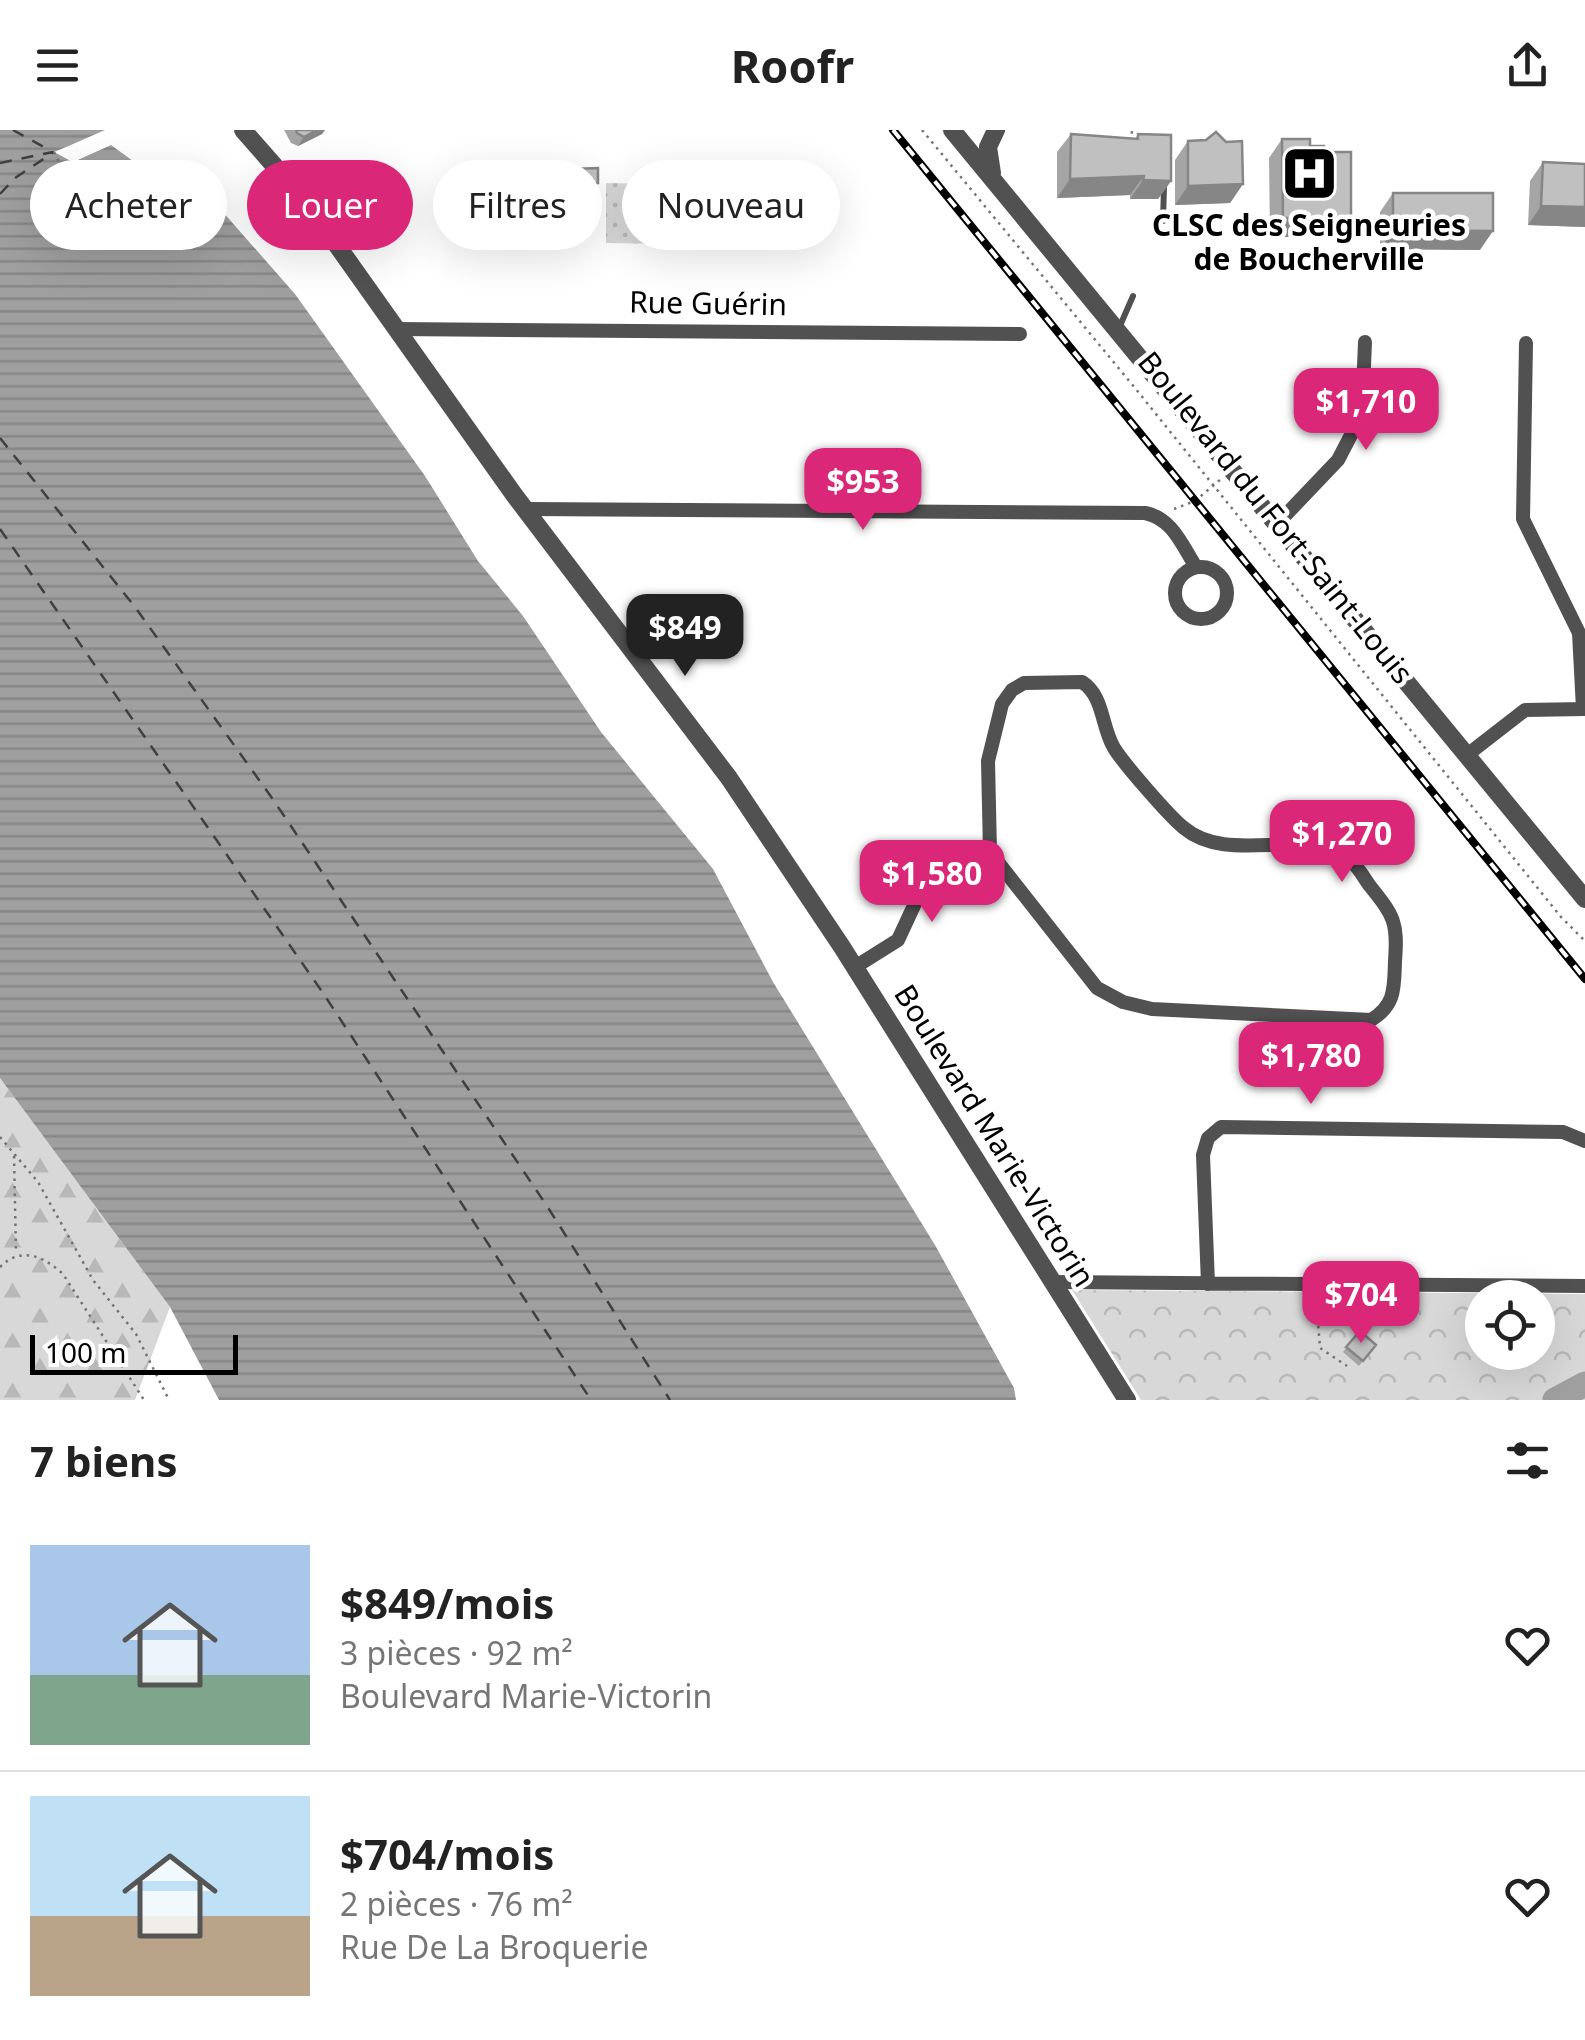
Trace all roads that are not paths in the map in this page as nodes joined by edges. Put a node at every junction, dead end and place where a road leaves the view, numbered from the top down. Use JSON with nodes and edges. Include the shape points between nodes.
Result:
{"nodes":[{"id":1,"x":243,"y":130,"type":"edge"},
{"id":2,"x":952,"y":130,"type":"edge"},
{"id":3,"x":996,"y":130,"type":"edge"},
{"id":4,"x":1164,"y":169,"type":"edge"},
{"id":5,"x":996,"y":183,"type":"junction"},
{"id":6,"x":1163,"y":221,"type":"dead end"},
{"id":7,"x":1133,"y":296,"type":"dead end"},
{"id":8,"x":396,"y":329,"type":"junction"},
{"id":9,"x":1119,"y":329,"type":"junction"},
{"id":10,"x":1020,"y":334,"type":"dead end"},
{"id":11,"x":1364,"y":342,"type":"dead end"},
{"id":12,"x":1526,"y":343,"type":"dead end"},
{"id":13,"x":525,"y":509,"type":"junction"},
{"id":14,"x":1277,"y":524,"type":"junction"},
{"id":15,"x":1196,"y":567,"type":"dead end"},
{"id":16,"x":1584,"y":709,"type":"edge"},
{"id":17,"x":1468,"y":755,"type":"junction"},
{"id":18,"x":990,"y":852,"type":"junction"},
{"id":19,"x":1585,"y":898,"type":"edge"},
{"id":20,"x":855,"y":967,"type":"junction"},
{"id":21,"x":1585,"y":1141,"type":"edge"},
{"id":22,"x":1054,"y":1282,"type":"junction"},
{"id":23,"x":1208,"y":1284,"type":"junction"},
{"id":24,"x":1585,"y":1286,"type":"edge"},
{"id":25,"x":1126,"y":1400,"type":"edge"}],
"edges":[{"from":1,"to":8,"type":"street","name":"Boulevard Marie-Victorin","via":[[307,203]]},
{"from":2,"to":5,"type":"street","name":"Boulevard du Fort-Saint-Louis"},
{"from":3,"to":5,"type":"street","via":[[988,157]]},
{"from":4,"to":6,"type":"lane"},
{"from":5,"to":9,"type":"street","name":"Boulevard du Fort-Saint-Louis"},
{"from":7,"to":9,"type":"lane"},
{"from":8,"to":10,"type":"street","name":"Rue Guérin"},
{"from":8,"to":13,"type":"street","name":"Boulevard Marie-Victorin"},
{"from":9,"to":14,"type":"street","name":"Boulevard du Fort-Saint-Louis"},
{"from":11,"to":14,"type":"street","via":[[1362,414],[1338,460]]},
{"from":12,"to":16,"type":"street","via":[[1523,518],[1579,633]]},
{"from":13,"to":15,"type":"street","via":[[1159,515]]},
{"from":13,"to":20,"type":"street","name":"Boulevard Marie-Victorin","via":[[729,778]]},
{"from":14,"to":17,"type":"street","name":"Boulevard du Fort-Saint-Louis"},
{"from":16,"to":17,"type":"street","via":[[1525,710]]},
{"from":17,"to":19,"type":"street","name":"Boulevard du Fort-Saint-Louis"},
{"from":18,"to":18,"type":"street","via":[[988,761],[1002,704],[1024,683],[1082,682],[1094,689],[1114,748],[1184,828],[1225,846],[1313,846],[1351,861],[1398,927],[1393,999],[1372,1020],[1123,1002],[1097,988]]},
{"from":18,"to":20,"type":"street","via":[[931,869],[898,940]]},
{"from":20,"to":22,"type":"street","name":"Boulevard Marie-Victorin"},
{"from":21,"to":23,"type":"street","via":[[1564,1132],[1220,1127],[1203,1154]]},
{"from":22,"to":23,"type":"street"},
{"from":22,"to":25,"type":"street","name":"Boulevard Marie-Victorin"},
{"from":23,"to":24,"type":"street"}]}
